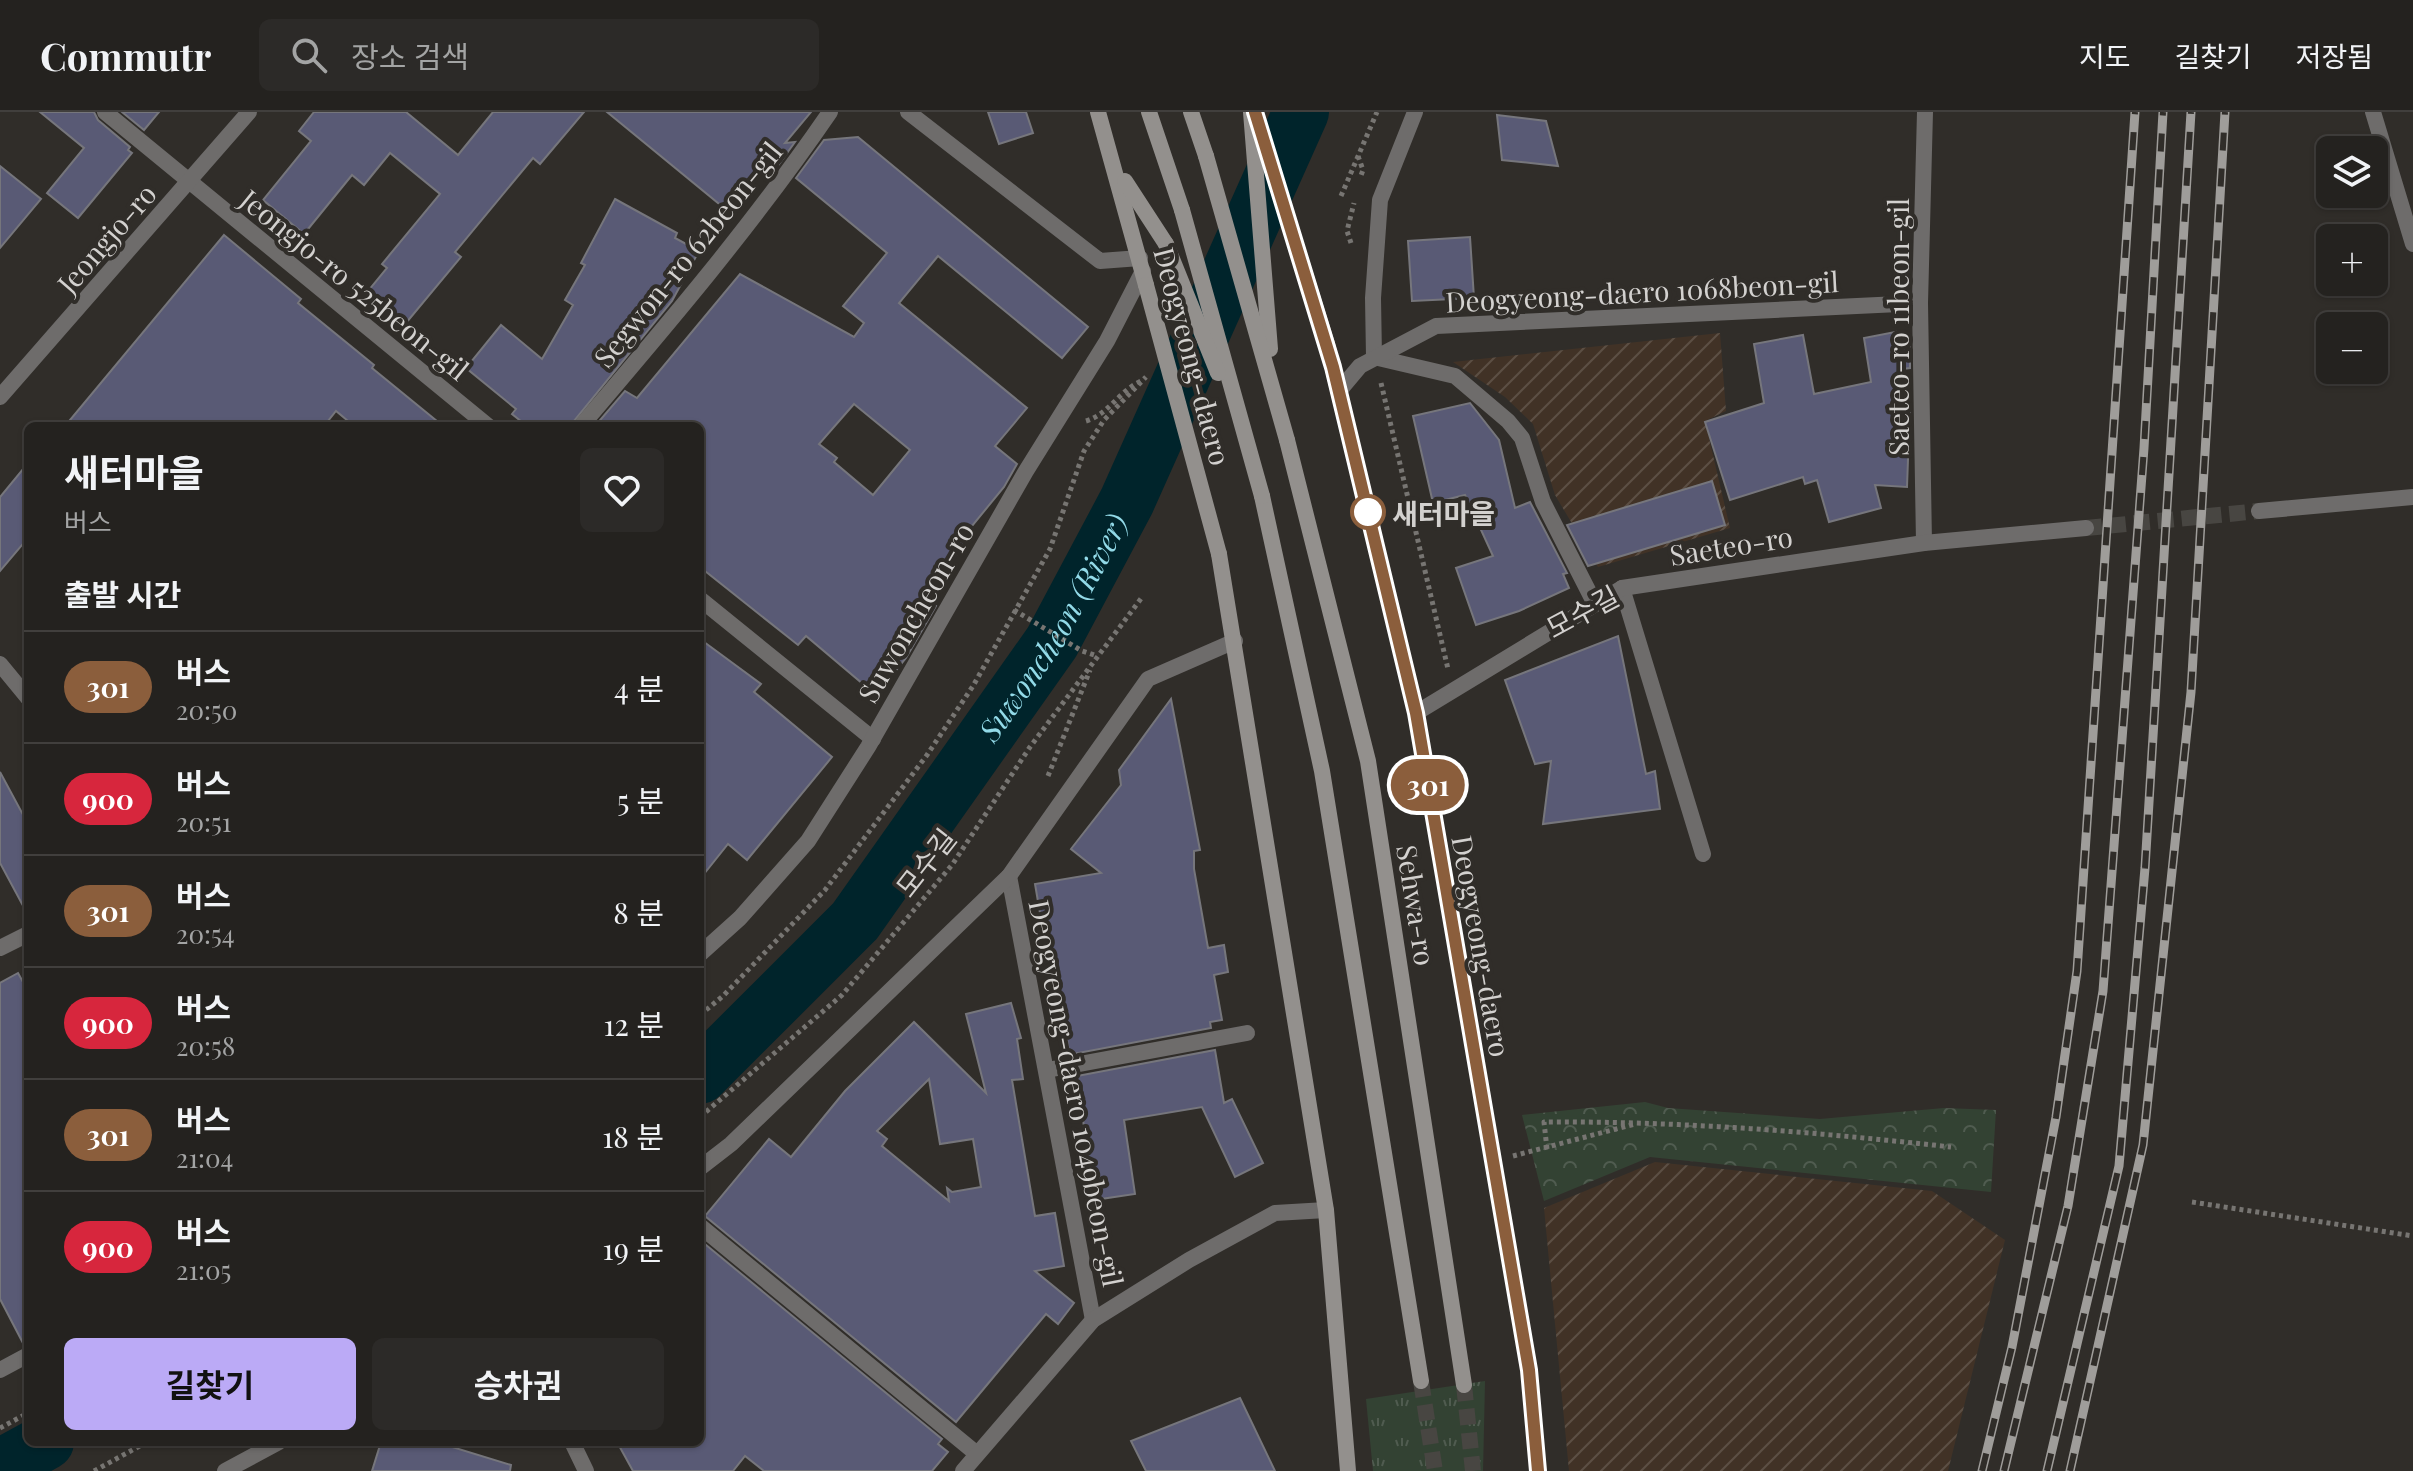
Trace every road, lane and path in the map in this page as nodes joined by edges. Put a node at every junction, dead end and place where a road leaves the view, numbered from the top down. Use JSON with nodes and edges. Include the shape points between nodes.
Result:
{"nodes":[{"id":1,"x":105,"y":112,"type":"edge"},
{"id":2,"x":249,"y":112,"type":"edge"},
{"id":3,"x":830,"y":112,"type":"edge"},
{"id":4,"x":908,"y":112,"type":"edge"},
{"id":5,"x":1098,"y":112,"type":"edge"},
{"id":6,"x":1149,"y":112,"type":"edge"},
{"id":7,"x":1191,"y":112,"type":"edge"},
{"id":8,"x":1253,"y":112,"type":"edge"},
{"id":9,"x":1377,"y":112,"type":"edge"},
{"id":10,"x":1415,"y":112,"type":"edge"},
{"id":11,"x":1925,"y":112,"type":"edge"},
{"id":12,"x":2373,"y":112,"type":"edge"},
{"id":13,"x":1115,"y":166,"type":"junction"},
{"id":14,"x":189,"y":183,"type":"junction"},
{"id":15,"x":2413,"y":193,"type":"edge"},
{"id":16,"x":1341,"y":196,"type":"dead end"},
{"id":17,"x":2403,"y":208,"type":"junction"},
{"id":18,"x":2413,"y":244,"type":"edge"},
{"id":19,"x":1143,"y":272,"type":"junction"},
{"id":20,"x":1920,"y":303,"type":"junction"},
{"id":21,"x":1374,"y":357,"type":"junction"},
{"id":22,"x":1151,"y":364,"type":"dead end"},
{"id":23,"x":1145,"y":378,"type":"junction"},
{"id":24,"x":1273,"y":383,"type":"junction"},
{"id":25,"x":1339,"y":391,"type":"junction"},
{"id":26,"x":0,"y":397,"type":"edge"},
{"id":27,"x":483,"y":422,"type":"edge"},
{"id":28,"x":584,"y":422,"type":"edge"},
{"id":29,"x":1056,"y":423,"type":"junction"},
{"id":30,"x":1248,"y":446,"type":"junction"},
{"id":31,"x":2413,"y":497,"type":"edge"},
{"id":32,"x":2259,"y":511,"type":"tunnel mouth"},
{"id":33,"x":2086,"y":528,"type":"tunnel mouth"},
{"id":34,"x":1924,"y":543,"type":"junction"},
{"id":35,"x":1622,"y":588,"type":"junction"},
{"id":36,"x":1143,"y":596,"type":"dead end"},
{"id":37,"x":704,"y":602,"type":"edge"},
{"id":38,"x":1595,"y":604,"type":"junction"},
{"id":39,"x":1014,"y":610,"type":"junction"},
{"id":40,"x":1235,"y":641,"type":"junction"},
{"id":41,"x":1095,"y":659,"type":"junction"},
{"id":42,"x":0,"y":664,"type":"edge"},
{"id":43,"x":1453,"y":690,"type":"junction"},
{"id":44,"x":24,"y":693,"type":"edge"},
{"id":45,"x":1416,"y":713,"type":"junction"},
{"id":46,"x":873,"y":739,"type":"junction"},
{"id":47,"x":1044,"y":785,"type":"dead end"},
{"id":48,"x":1703,"y":854,"type":"dead end"},
{"id":49,"x":1009,"y":876,"type":"junction"},
{"id":50,"x":24,"y":936,"type":"edge"},
{"id":51,"x":0,"y":948,"type":"edge"},
{"id":52,"x":704,"y":950,"type":"edge"},
{"id":53,"x":704,"y":1012,"type":"edge"},
{"id":54,"x":1247,"y":1033,"type":"dead end"},
{"id":55,"x":1047,"y":1070,"type":"junction"},
{"id":56,"x":704,"y":1113,"type":"edge"},
{"id":57,"x":1644,"y":1121,"type":"junction"},
{"id":58,"x":1951,"y":1147,"type":"dead end"},
{"id":59,"x":1547,"y":1149,"type":"junction"},
{"id":60,"x":1492,"y":1160,"type":"junction"},
{"id":61,"x":704,"y":1165,"type":"edge"},
{"id":62,"x":2192,"y":1202,"type":"dead end"},
{"id":63,"x":1326,"y":1210,"type":"junction"},
{"id":64,"x":704,"y":1229,"type":"edge"},
{"id":65,"x":2413,"y":1236,"type":"edge"},
{"id":66,"x":1093,"y":1320,"type":"junction"},
{"id":67,"x":24,"y":1357,"type":"edge"},
{"id":68,"x":0,"y":1370,"type":"edge"},
{"id":69,"x":1421,"y":1381,"type":"tunnel mouth"},
{"id":70,"x":1464,"y":1385,"type":"tunnel mouth"},
{"id":71,"x":24,"y":1415,"type":"edge"},
{"id":72,"x":0,"y":1428,"type":"edge"},
{"id":73,"x":140,"y":1446,"type":"edge"},
{"id":74,"x":272,"y":1446,"type":"edge"},
{"id":75,"x":574,"y":1446,"type":"edge"},
{"id":76,"x":977,"y":1454,"type":"junction"},
{"id":77,"x":94,"y":1471,"type":"edge"},
{"id":78,"x":225,"y":1471,"type":"edge"},
{"id":79,"x":586,"y":1471,"type":"edge"},
{"id":80,"x":963,"y":1471,"type":"edge"},
{"id":81,"x":1348,"y":1471,"type":"edge"},
{"id":82,"x":1538,"y":1471,"type":"edge"}],
"edges":[{"from":1,"to":14,"type":"street","name":"Jeongjo-ro 525beon-gil"},
{"from":2,"to":14,"type":"street","name":"Jeongjo-ro"},
{"from":3,"to":28,"type":"street","name":"Segwon-ro 62beon-gil","via":[[724,257]]},
{"from":4,"to":19,"type":"street","via":[[1100,261]]},
{"from":5,"to":13,"type":"main road","name":"Deogyeong-daero"},
{"from":6,"to":30,"type":"main road","name":"Deogyeong-daero","bridge":true},
{"from":7,"to":24,"type":"main road","bridge":true},
{"from":8,"to":24,"type":"main road","bridge":true},
{"from":8,"to":25,"type":"main road","name":"Deogyeong-daero","bridge":true},
{"from":9,"to":16,"type":"path"},
{"from":10,"to":21,"type":"street","via":[[1380,200]]},
{"from":11,"to":20,"type":"street","name":"Saeteo-ro 11beon-gil"},
{"from":12,"to":17,"type":"street"},
{"from":13,"to":19,"type":"main road","name":"Deogyeong-daero"},
{"from":13,"to":30,"type":"main road","bridge":true,"via":[[1166,244]]},
{"from":14,"to":26,"type":"street","name":"Jeongjo-ro"},
{"from":14,"to":27,"type":"street","name":"Jeongjo-ro 525beon-gil"},
{"from":15,"to":17,"type":"street"},
{"from":17,"to":18,"type":"street"},
{"from":19,"to":29,"type":"street","name":"Suwoncheon-ro"},
{"from":19,"to":40,"type":"main road","name":"Deogyeong-daero","bridge":true,"via":[[1219,554]]},
{"from":20,"to":21,"type":"street","name":"Deogyeong-daero 1068beon-gil","via":[[1436,326]]},
{"from":20,"to":34,"type":"street","name":"Saeteo-ro 11beon-gil"},
{"from":21,"to":25,"type":"street","name":"Deogyeong-daero 1068beon-gil"},
{"from":21,"to":38,"type":"street","via":[[1455,376],[1508,421],[1522,438],[1543,502]]},
{"from":21,"to":43,"type":"path"},
{"from":22,"to":23,"type":"path"},
{"from":23,"to":29,"type":"path","via":[[1126,388],[1100,417]]},
{"from":23,"to":39,"type":"path","via":[[1104,420],[1084,451],[1050,549]]},
{"from":24,"to":70,"type":"main road","name":"Sehwa-ro","bridge":true,"via":[[1368,761]]},
{"from":25,"to":45,"type":"main road","name":"Deogyeong-daero"},
{"from":29,"to":46,"type":"street","name":"Suwoncheon-ro"},
{"from":30,"to":69,"type":"main road","name":"Deogyeong-daero","bridge":true,"via":[[1322,771]]},
{"from":31,"to":32,"type":"street"},
{"from":33,"to":34,"type":"street","name":"Saeteo-ro"},
{"from":34,"to":35,"type":"street","name":"Saeteo-ro"},
{"from":35,"to":38,"type":"street","name":"Saeteo-ro"},
{"from":35,"to":48,"type":"street"},
{"from":36,"to":41,"type":"path","name":"모수길"},
{"from":37,"to":46,"type":"street"},
{"from":38,"to":43,"type":"street","name":"Saeteo-ro"},
{"from":39,"to":41,"type":"path"},
{"from":39,"to":53,"type":"path","via":[[927,755],[825,890]]},
{"from":40,"to":49,"type":"street","via":[[1148,679]]},
{"from":40,"to":63,"type":"main road","name":"Deogyeong-daero"},
{"from":41,"to":47,"type":"path"},
{"from":41,"to":56,"type":"path","name":"모수길","via":[[952,865],[852,983]]},
{"from":42,"to":44,"type":"street"},
{"from":43,"to":45,"type":"street","name":"Saeteo-ro"},
{"from":45,"to":60,"type":"main road","name":"Deogyeong-daero"},
{"from":46,"to":52,"type":"street","name":"Suwoncheon-ro","via":[[808,841]]},
{"from":49,"to":55,"type":"street","name":"Deogyeong-daero 1049beon-gil"},
{"from":49,"to":61,"type":"street"},
{"from":50,"to":51,"type":"street"},
{"from":54,"to":55,"type":"street"},
{"from":55,"to":66,"type":"street","name":"Deogyeong-daero 1049beon-gil"},
{"from":57,"to":58,"type":"path"},
{"from":57,"to":59,"type":"path"},
{"from":57,"to":59,"type":"path","via":[[1544,1122]]},
{"from":59,"to":60,"type":"path"},
{"from":60,"to":82,"type":"main road","name":"Deogyeong-daero","via":[[1529,1370]]},
{"from":62,"to":65,"type":"path"},
{"from":63,"to":66,"type":"street","name":"Deogyeong-daero 1049beon-gil","via":[[1275,1213]]},
{"from":63,"to":81,"type":"main road","name":"Deogyeong-daero"},
{"from":64,"to":76,"type":"street"},
{"from":66,"to":76,"type":"street","name":"Deogyeong-daero 1049beon-gil"},
{"from":67,"to":68,"type":"street"},
{"from":71,"to":72,"type":"path"},
{"from":73,"to":77,"type":"path"},
{"from":74,"to":78,"type":"street"},
{"from":75,"to":79,"type":"street"},
{"from":76,"to":80,"type":"street","name":"Deogyeong-daero 1049beon-gil"}]}
